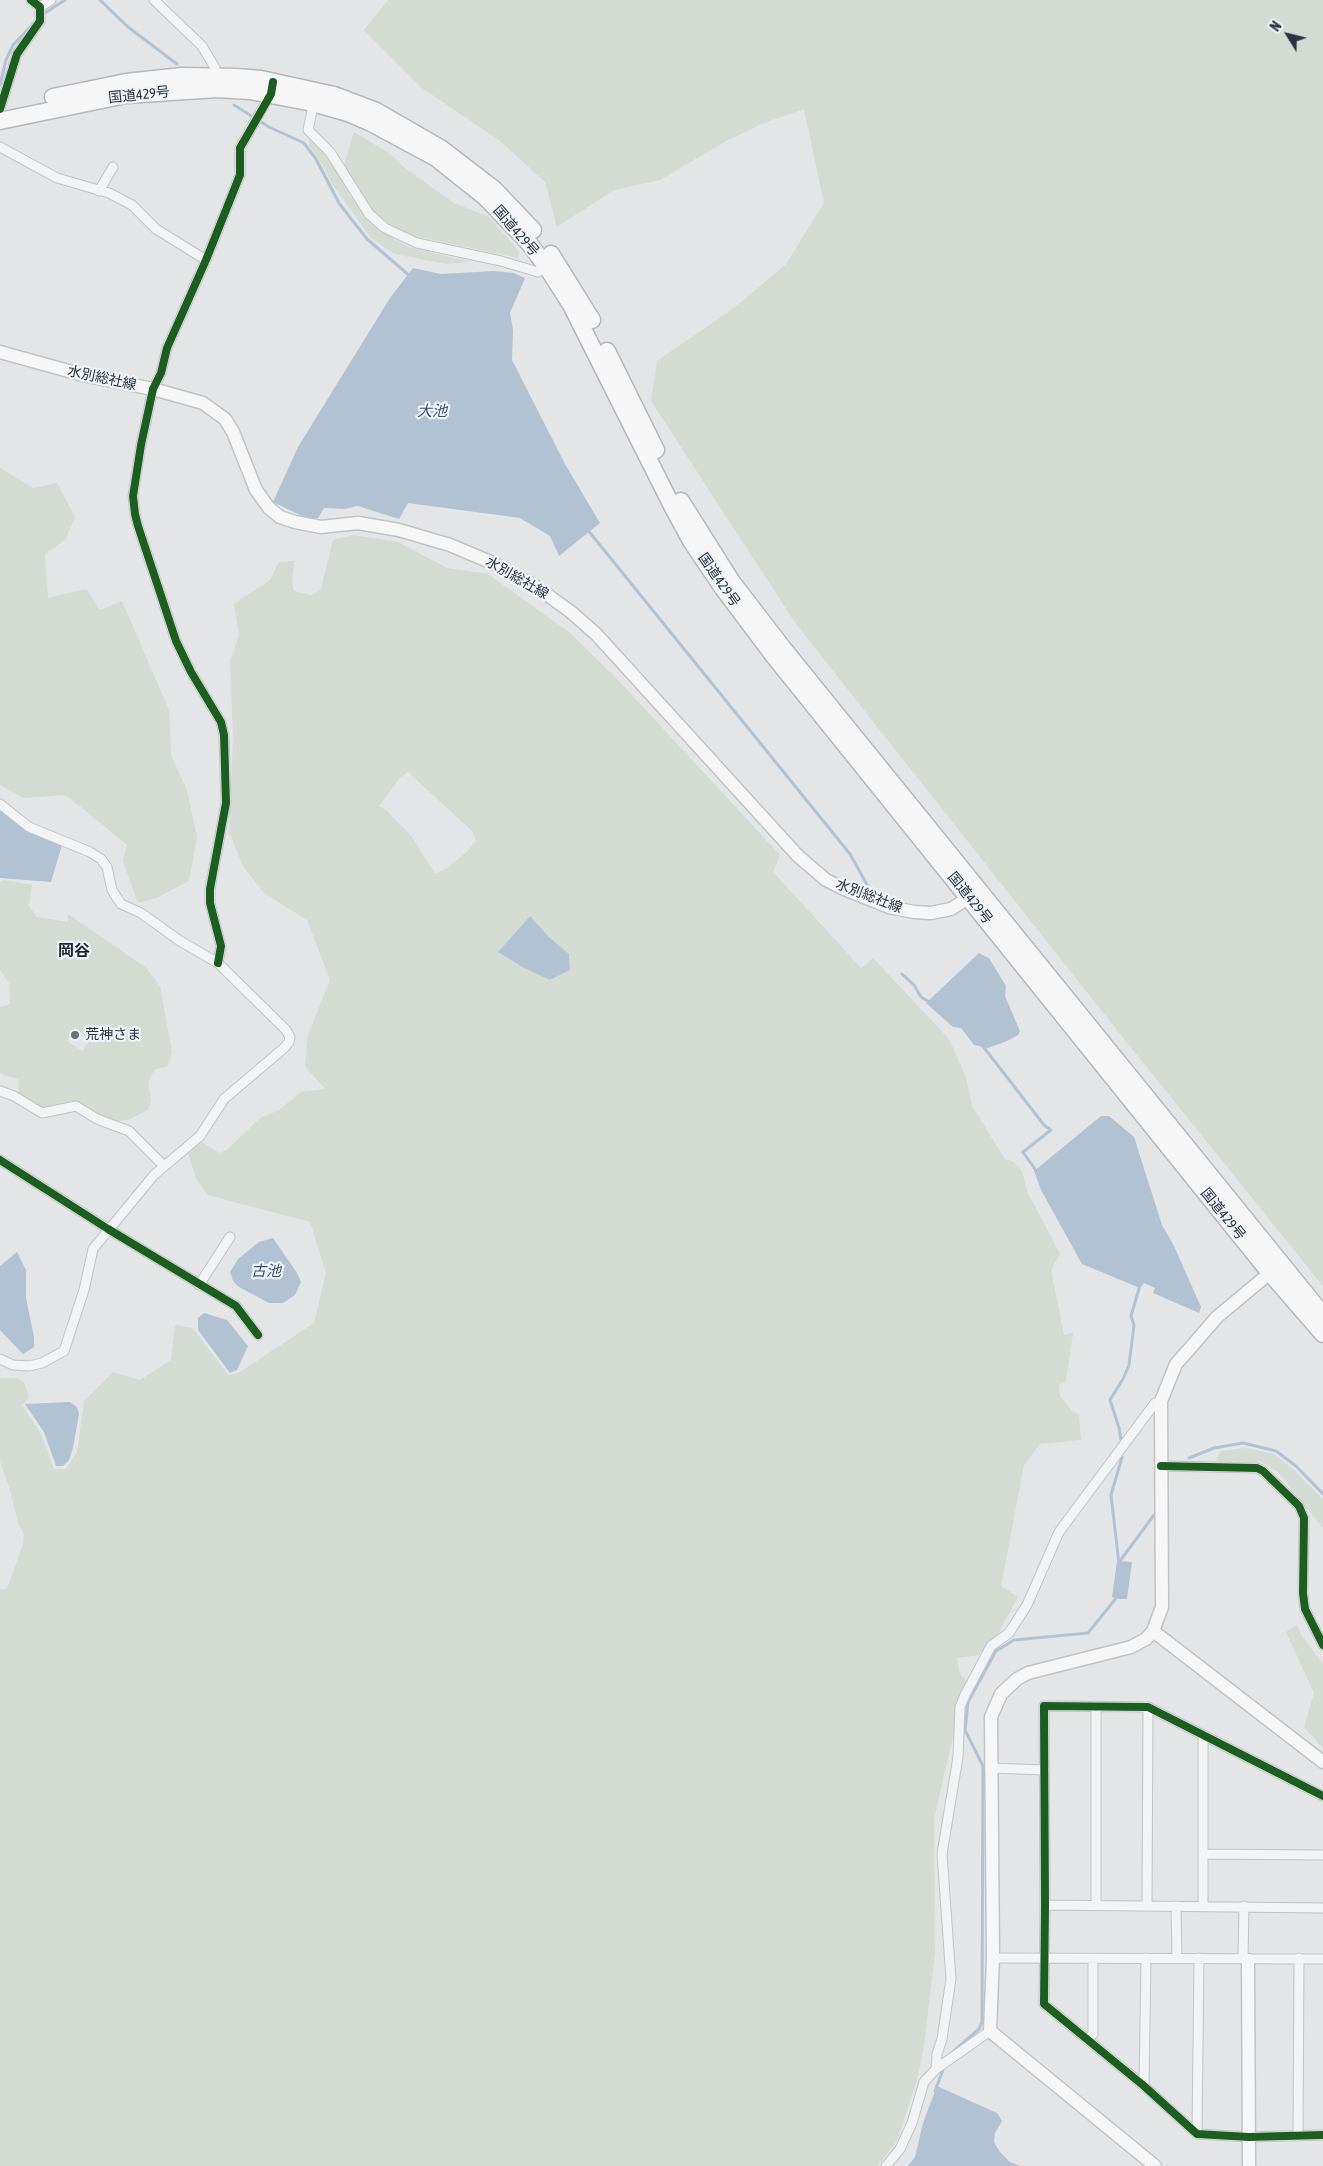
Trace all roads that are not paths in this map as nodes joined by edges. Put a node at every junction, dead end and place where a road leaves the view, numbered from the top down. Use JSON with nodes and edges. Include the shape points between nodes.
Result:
{"nodes":[{"id":1,"x":31,"y":0,"type":"edge"},
{"id":2,"x":51,"y":0,"type":"edge"},
{"id":3,"x":154,"y":0,"type":"edge"},
{"id":4,"x":40,"y":14,"type":"junction"},
{"id":5,"x":216,"y":82,"type":"junction"},
{"id":6,"x":272,"y":88,"type":"junction"},
{"id":7,"x":314,"y":97,"type":"junction"},
{"id":8,"x":0,"y":109,"type":"edge"},
{"id":9,"x":0,"y":121,"type":"edge"},
{"id":10,"x":0,"y":147,"type":"edge"},
{"id":11,"x":113,"y":167,"type":"dead end"},
{"id":12,"x":99,"y":191,"type":"junction"},
{"id":13,"x":206,"y":260,"type":"junction"},
{"id":14,"x":553,"y":266,"type":"junction"},
{"id":15,"x":0,"y":352,"type":"edge"},
{"id":16,"x":153,"y":388,"type":"junction"},
{"id":17,"x":0,"y":804,"type":"edge"},
{"id":18,"x":975,"y":894,"type":"junction"},
{"id":19,"x":218,"y":963,"type":"junction"},
{"id":20,"x":0,"y":1091,"type":"edge"},
{"id":21,"x":0,"y":1160,"type":"edge"},
{"id":22,"x":164,"y":1166,"type":"junction"},
{"id":23,"x":108,"y":1229,"type":"junction"},
{"id":24,"x":230,"y":1237,"type":"dead end"},
{"id":25,"x":1275,"y":1268,"type":"junction"},
{"id":26,"x":199,"y":1285,"type":"junction"},
{"id":27,"x":1323,"y":1315,"type":"edge"},
{"id":28,"x":1323,"y":1334,"type":"edge"},
{"id":29,"x":258,"y":1335,"type":"dead end"},
{"id":30,"x":0,"y":1359,"type":"edge"},
{"id":31,"x":1161,"y":1401,"type":"junction"},
{"id":32,"x":1161,"y":1466,"type":"junction"},
{"id":33,"x":1153,"y":1631,"type":"junction"},
{"id":34,"x":1323,"y":1645,"type":"edge"},
{"id":35,"x":1096,"y":1706,"type":"junction"},
{"id":36,"x":1148,"y":1707,"type":"junction"},
{"id":37,"x":1203,"y":1735,"type":"junction"},
{"id":38,"x":1323,"y":1762,"type":"edge"},
{"id":39,"x":990,"y":1768,"type":"junction"},
{"id":40,"x":1045,"y":1770,"type":"junction"},
{"id":41,"x":1323,"y":1796,"type":"edge"},
{"id":42,"x":1203,"y":1854,"type":"junction"},
{"id":43,"x":1323,"y":1855,"type":"edge"},
{"id":44,"x":1045,"y":1905,"type":"junction"},
{"id":45,"x":1096,"y":1905,"type":"junction"},
{"id":46,"x":1147,"y":1906,"type":"junction"},
{"id":47,"x":1176,"y":1906,"type":"junction"},
{"id":48,"x":1203,"y":1906,"type":"junction"},
{"id":49,"x":1244,"y":1906,"type":"junction"},
{"id":50,"x":1323,"y":1908,"type":"edge"},
{"id":51,"x":993,"y":1958,"type":"junction"},
{"id":52,"x":1146,"y":1958,"type":"junction"},
{"id":53,"x":1177,"y":1958,"type":"junction"},
{"id":54,"x":1199,"y":1958,"type":"junction"},
{"id":55,"x":1299,"y":1958,"type":"junction"},
{"id":56,"x":1043,"y":1959,"type":"junction"},
{"id":57,"x":1093,"y":1959,"type":"junction"},
{"id":58,"x":1246,"y":1959,"type":"junction"},
{"id":59,"x":1323,"y":1959,"type":"edge"},
{"id":60,"x":990,"y":2031,"type":"junction"},
{"id":61,"x":1087,"y":2040,"type":"junction"},
{"id":62,"x":936,"y":2069,"type":"junction"},
{"id":63,"x":1144,"y":2086,"type":"junction"},
{"id":64,"x":1197,"y":2134,"type":"junction"},
{"id":65,"x":1323,"y":2135,"type":"edge"},
{"id":66,"x":1298,"y":2136,"type":"junction"},
{"id":67,"x":1249,"y":2138,"type":"junction"},
{"id":68,"x":886,"y":2166,"type":"edge"},
{"id":69,"x":1155,"y":2166,"type":"edge"},
{"id":70,"x":1249,"y":2166,"type":"edge"}],
"edges":[{"from":1,"to":4,"type":"street"},
{"from":2,"to":4,"type":"street"},
{"from":3,"to":5,"type":"street","via":[[202,46],[213,65]]},
{"from":4,"to":8,"type":"street","via":[[17,54]]},
{"from":5,"to":6,"type":"highway","name":"国道429号"},
{"from":5,"to":8,"type":"highway","name":"国道429号","via":[[182,76],[126,82]]},
{"from":5,"to":9,"type":"highway","name":"国道429号","via":[[126,95]]},
{"from":6,"to":7,"type":"highway","name":"国道429号"},
{"from":6,"to":13,"type":"street","via":[[240,148],[240,175]]},
{"from":7,"to":14,"type":"highway","name":"国道429号","via":[[334,95],[376,111],[420,134],[460,161],[511,205],[538,236]]},
{"from":7,"to":14,"type":"street","via":[[308,130],[330,152],[369,214],[385,228],[417,243],[538,272]]},
{"from":10,"to":12,"type":"street","via":[[57,178]]},
{"from":11,"to":12,"type":"street"},
{"from":12,"to":13,"type":"street","via":[[132,206],[156,229]]},
{"from":13,"to":16,"type":"street"},
{"from":14,"to":18,"type":"highway","name":"国道429号","via":[[592,320],[678,496],[732,582]]},
{"from":15,"to":16,"type":"street","name":"水別総社線","via":[[83,375]]},
{"from":16,"to":18,"type":"street","name":"水別総社線","via":[[204,403],[225,418],[256,490],[280,517],[321,526],[358,523],[399,530],[450,545],[496,564],[536,586],[596,634],[798,856],[826,880],[889,907],[914,912],[951,910]]},
{"from":16,"to":19,"type":"street","via":[[141,445],[134,514],[176,641],[221,722],[224,735],[226,803],[210,888],[210,903],[221,946]]},
{"from":17,"to":19,"type":"street","via":[[29,827],[101,859],[107,867],[112,890],[121,904],[141,913]]},
{"from":18,"to":25,"type":"highway","name":"国道429号"},
{"from":19,"to":22,"type":"street","via":[[286,1030],[289,1042],[224,1099],[200,1136]]},
{"from":20,"to":22,"type":"street","via":[[42,1113],[76,1106],[97,1119],[129,1131]]},
{"from":21,"to":23,"type":"street"},
{"from":22,"to":23,"type":"street"},
{"from":23,"to":26,"type":"street"},
{"from":23,"to":30,"type":"street","via":[[93,1249],[84,1290],[64,1351],[42,1364],[29,1366]]},
{"from":24,"to":26,"type":"street"},
{"from":25,"to":27,"type":"highway","name":"国道429号"},
{"from":25,"to":28,"type":"highway","name":"国道429号"},
{"from":25,"to":31,"type":"street","via":[[1217,1317],[1176,1364]]},
{"from":26,"to":29,"type":"street","via":[[236,1306]]},
{"from":31,"to":32,"type":"street"},
{"from":31,"to":62,"type":"street","via":[[1154,1403],[1059,1532],[1026,1605],[1009,1633],[991,1646],[962,1701],[958,1757],[942,1854],[951,1979]]},
{"from":32,"to":33,"type":"street","via":[[1162,1607]]},
{"from":32,"to":34,"type":"street","via":[[1257,1468],[1299,1506],[1304,1518],[1305,1609]]},
{"from":33,"to":38,"type":"street"},
{"from":33,"to":39,"type":"street","via":[[1130,1647],[1016,1678],[1001,1694],[991,1717]]},
{"from":35,"to":36,"type":"street"},
{"from":35,"to":40,"type":"street","via":[[1044,1706]]},
{"from":35,"to":45,"type":"street"},
{"from":36,"to":37,"type":"street"},
{"from":36,"to":46,"type":"street"},
{"from":37,"to":41,"type":"street"},
{"from":37,"to":42,"type":"street"},
{"from":39,"to":40,"type":"street"},
{"from":39,"to":51,"type":"street"},
{"from":40,"to":44,"type":"street"},
{"from":42,"to":43,"type":"street"},
{"from":42,"to":48,"type":"street"},
{"from":44,"to":45,"type":"street"},
{"from":44,"to":56,"type":"street"},
{"from":45,"to":46,"type":"street"},
{"from":46,"to":47,"type":"street"},
{"from":47,"to":48,"type":"street"},
{"from":47,"to":53,"type":"street"},
{"from":48,"to":49,"type":"street"},
{"from":49,"to":50,"type":"street"},
{"from":49,"to":58,"type":"street"},
{"from":51,"to":56,"type":"street"},
{"from":51,"to":60,"type":"street"},
{"from":52,"to":53,"type":"street"},
{"from":52,"to":57,"type":"street"},
{"from":52,"to":63,"type":"street"},
{"from":53,"to":54,"type":"street"},
{"from":54,"to":58,"type":"street"},
{"from":54,"to":64,"type":"street"},
{"from":55,"to":58,"type":"street"},
{"from":55,"to":59,"type":"street"},
{"from":55,"to":66,"type":"street"},
{"from":56,"to":57,"type":"street"},
{"from":56,"to":61,"type":"street","via":[[1044,2004]]},
{"from":57,"to":61,"type":"street","via":[[1094,2034]]},
{"from":58,"to":67,"type":"street"},
{"from":60,"to":62,"type":"street"},
{"from":60,"to":69,"type":"street"},
{"from":61,"to":63,"type":"street"},
{"from":62,"to":68,"type":"street","via":[[924,2082],[912,2123],[900,2149]]},
{"from":63,"to":64,"type":"street"},
{"from":64,"to":67,"type":"street"},
{"from":65,"to":66,"type":"street"},
{"from":66,"to":67,"type":"street"},
{"from":67,"to":70,"type":"street"}]}
